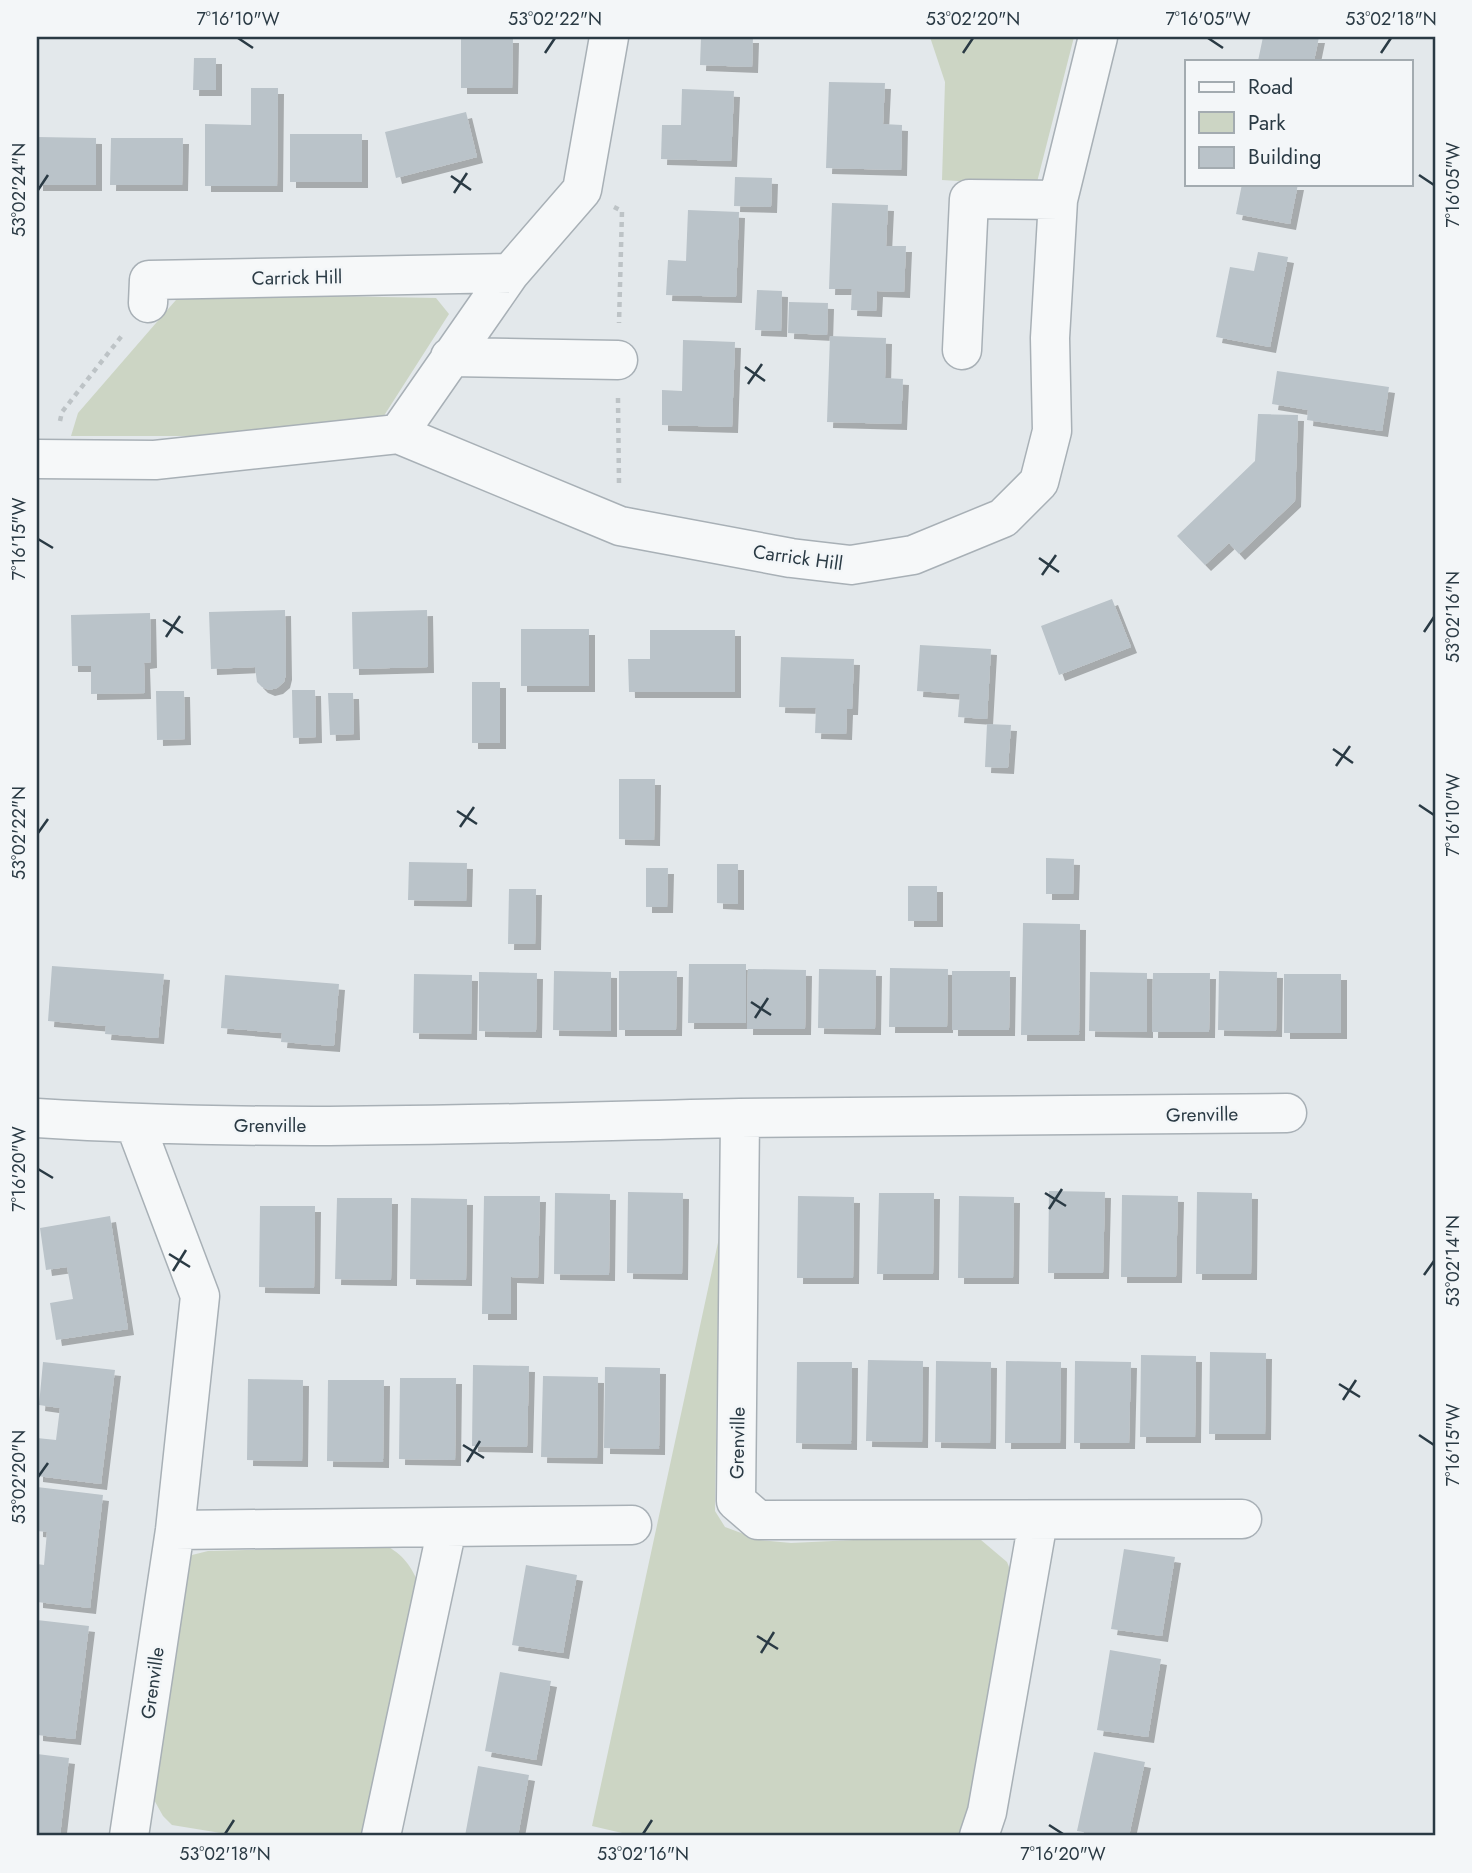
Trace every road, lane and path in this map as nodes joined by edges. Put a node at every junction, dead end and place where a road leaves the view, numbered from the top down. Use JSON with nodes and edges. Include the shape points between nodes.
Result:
{"nodes":[{"id":1,"x":609,"y":37,"type":"edge"},
{"id":2,"x":1098,"y":37,"type":"edge"},
{"id":3,"x":1058,"y":201,"type":"junction"},
{"id":4,"x":510,"y":273,"type":"junction"},
{"id":5,"x":148,"y":303,"type":"joint"},
{"id":6,"x":962,"y":350,"type":"dead end"},
{"id":7,"x":450,"y":357,"type":"junction"},
{"id":8,"x":618,"y":360,"type":"dead end"},
{"id":9,"x":398,"y":434,"type":"junction"},
{"id":10,"x":44,"y":460,"type":"edge"},
{"id":11,"x":1287,"y":1113,"type":"dead end"},
{"id":12,"x":37,"y":1118,"type":"edge"},
{"id":13,"x":740,"y":1118,"type":"junction"},
{"id":14,"x":135,"y":1124,"type":"junction"},
{"id":15,"x":1242,"y":1519,"type":"dead end"},
{"id":16,"x":1038,"y":1521,"type":"junction"},
{"id":17,"x":632,"y":1525,"type":"dead end"},
{"id":18,"x":447,"y":1528,"type":"junction"},
{"id":19,"x":175,"y":1530,"type":"junction"},
{"id":20,"x":129,"y":1836,"type":"edge"},
{"id":21,"x":381,"y":1836,"type":"edge"},
{"id":22,"x":979,"y":1836,"type":"edge"}],
"edges":[{"from":1,"to":4,"type":"street","via":[[582,190]]},
{"from":2,"to":3,"type":"street","name":"Carrick Hill"},
{"from":3,"to":6,"type":"street","via":[[969,199]]},
{"from":3,"to":9,"type":"street","name":"Carrick Hill","via":[[1050,338],[1052,431],[1039,482],[1003,517],[913,555],[851,565],[620,527]]},
{"from":4,"to":5,"type":"street","name":"Carrick Hill","via":[[149,280]]},
{"from":4,"to":7,"type":"street"},
{"from":5,"to":10,"type":"path","via":[[62,412]]},
{"from":7,"to":8,"type":"street"},
{"from":7,"to":9,"type":"street"},
{"from":9,"to":10,"type":"street","name":"Carrick Hill","via":[[155,460]]},
{"from":11,"to":13,"type":"street","name":"Grenville"},
{"from":12,"to":14,"type":"street","name":"Grenville"},
{"from":13,"to":14,"type":"street","name":"Grenville","via":[[469,1126]]},
{"from":13,"to":16,"type":"street","name":"Grenville","via":[[736,1501],[758,1520]]},
{"from":14,"to":19,"type":"street","name":"Grenville","via":[[200,1296]]},
{"from":15,"to":16,"type":"street","name":"Grenville"},
{"from":16,"to":22,"type":"street"},
{"from":17,"to":18,"type":"street"},
{"from":18,"to":19,"type":"street"},
{"from":18,"to":21,"type":"street"},
{"from":19,"to":20,"type":"street","name":"Grenville"}]}
